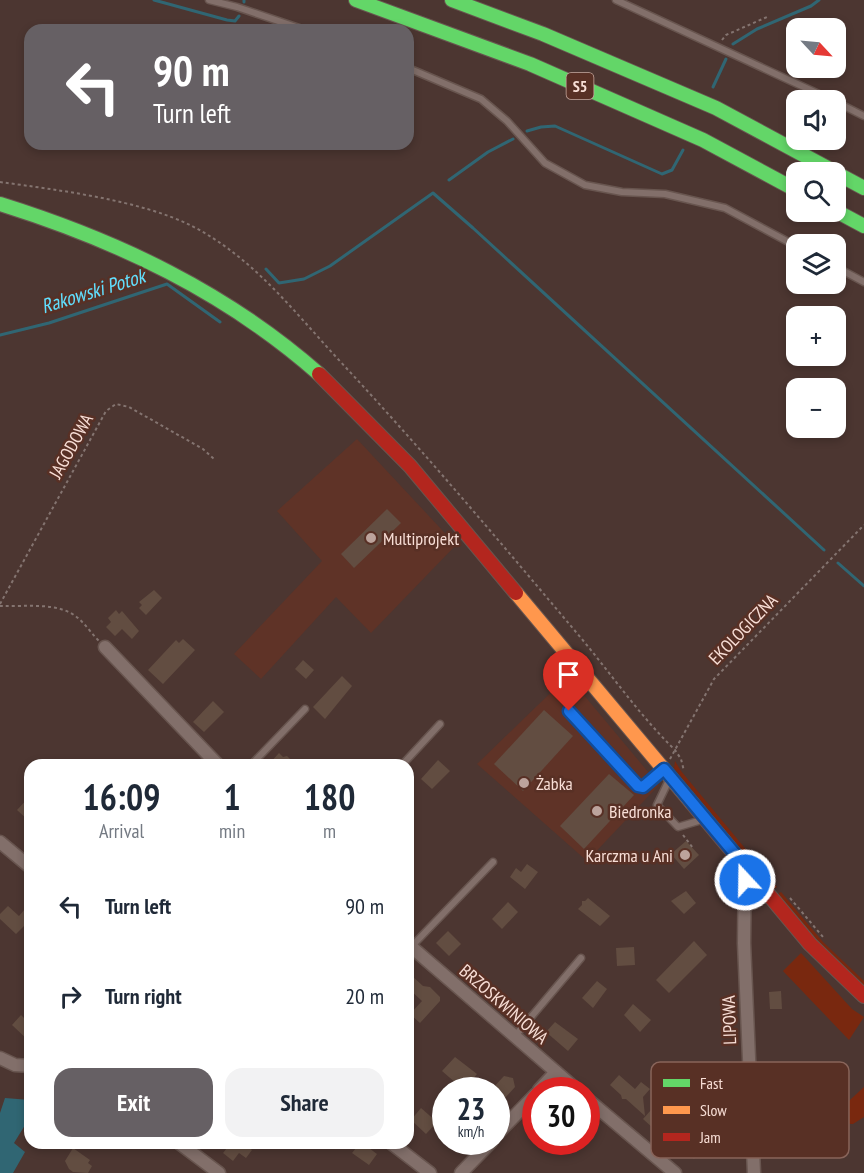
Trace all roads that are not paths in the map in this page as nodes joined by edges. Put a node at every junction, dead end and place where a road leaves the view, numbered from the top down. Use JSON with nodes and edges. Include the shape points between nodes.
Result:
{"nodes":[{"id":1,"x":209,"y":0,"type":"edge"},
{"id":2,"x":356,"y":0,"type":"edge"},
{"id":3,"x":452,"y":0,"type":"edge"},
{"id":4,"x":616,"y":0,"type":"edge"},
{"id":5,"x":287,"y":24,"type":"edge"},
{"id":6,"x":414,"y":71,"type":"edge"},
{"id":7,"x":811,"y":90,"type":"edge"},
{"id":8,"x":846,"y":107,"type":"edge"},
{"id":9,"x":864,"y":116,"type":"edge"},
{"id":10,"x":815,"y":162,"type":"edge"},
{"id":11,"x":846,"y":179,"type":"edge"},
{"id":12,"x":786,"y":185,"type":"edge"},
{"id":13,"x":864,"y":188,"type":"edge"},
{"id":14,"x":0,"y":204,"type":"edge"},
{"id":15,"x":846,"y":216,"type":"edge"},
{"id":16,"x":864,"y":226,"type":"edge"},
{"id":17,"x":786,"y":241,"type":"edge"},
{"id":18,"x":846,"y":272,"type":"edge"},
{"id":19,"x":864,"y":282,"type":"edge"},
{"id":20,"x":105,"y":648,"type":"road end"},
{"id":21,"x":305,"y":709,"type":"dead end"},
{"id":22,"x":569,"y":711,"type":"dead end"},
{"id":23,"x":440,"y":724,"type":"dead end"},
{"id":24,"x":212,"y":759,"type":"edge"},
{"id":25,"x":257,"y":759,"type":"edge"},
{"id":26,"x":408,"y":759,"type":"edge"},
{"id":27,"x":667,"y":773,"type":"junction"},
{"id":28,"x":706,"y":819,"type":"junction"},
{"id":29,"x":0,"y":842,"type":"edge"},
{"id":30,"x":24,"y":862,"type":"edge"},
{"id":31,"x":493,"y":862,"type":"dead end"},
{"id":32,"x":746,"y":867,"type":"junction"},
{"id":33,"x":414,"y":942,"type":"edge"},
{"id":34,"x":414,"y":949,"type":"edge"},
{"id":35,"x":581,"y":958,"type":"dead end"},
{"id":36,"x":864,"y":996,"type":"edge"},
{"id":37,"x":515,"y":1037,"type":"junction"},
{"id":38,"x":2,"y":1060,"type":"edge"},
{"id":39,"x":749,"y":1062,"type":"edge"},
{"id":40,"x":24,"y":1065,"type":"edge"},
{"id":41,"x":556,"y":1072,"type":"junction"},
{"id":42,"x":551,"y":1077,"type":"edge"},
{"id":43,"x":562,"y":1077,"type":"edge"},
{"id":44,"x":522,"y":1108,"type":"edge"},
{"id":45,"x":600,"y":1110,"type":"edge"},
{"id":46,"x":510,"y":1121,"type":"edge"},
{"id":47,"x":187,"y":1149,"type":"edge"},
{"id":48,"x":399,"y":1149,"type":"edge"},
{"id":49,"x":651,"y":1153,"type":"edge"},
{"id":50,"x":478,"y":1155,"type":"edge"},
{"id":51,"x":657,"y":1158,"type":"edge"},
{"id":52,"x":753,"y":1158,"type":"edge"},
{"id":53,"x":219,"y":1173,"type":"edge"},
{"id":54,"x":430,"y":1173,"type":"edge"},
{"id":55,"x":461,"y":1173,"type":"edge"},
{"id":56,"x":675,"y":1173,"type":"edge"},
{"id":57,"x":754,"y":1173,"type":"edge"}],
"edges":[{"from":1,"to":5,"type":"lane"},
{"from":2,"to":12,"type":"main road","number":"S5","via":[[530,64],[703,140]]},
{"from":3,"to":10,"type":"main road","number":"S5","via":[[716,108]]},
{"from":4,"to":7,"type":"lane"},
{"from":6,"to":17,"type":"lane","via":[[481,99],[545,163],[576,181],[622,192],[665,194],[725,208]]},
{"from":8,"to":9,"type":"lane"},
{"from":11,"to":13,"type":"main road","number":"S5"},
{"from":14,"to":27,"type":"main road","via":[[145,256],[225,302],[301,358],[356,408],[410,466]]},
{"from":15,"to":16,"type":"main road"},
{"from":18,"to":19,"type":"lane"},
{"from":20,"to":24,"type":"street"},
{"from":21,"to":25,"type":"lane"},
{"from":22,"to":27,"type":"lane","via":[[638,786]]},
{"from":23,"to":26,"type":"lane"},
{"from":27,"to":28,"type":"main road"},
{"from":27,"to":28,"type":"lane","via":[[657,805],[678,827]]},
{"from":28,"to":32,"type":"main road"},
{"from":29,"to":30,"type":"street"},
{"from":31,"to":33,"type":"lane"},
{"from":32,"to":36,"type":"main road","via":[[810,944]]},
{"from":32,"to":39,"type":"street","name":"LIPOWA","via":[[744,943]]},
{"from":34,"to":37,"type":"street","name":"BRZOSKWINIOWA"},
{"from":35,"to":37,"type":"lane"},
{"from":37,"to":41,"type":"street","name":"BRZOSKWINIOWA"},
{"from":38,"to":40,"type":"street"},
{"from":41,"to":42,"type":"street"},
{"from":41,"to":43,"type":"street","name":"BRZOSKWINIOWA"},
{"from":44,"to":46,"type":"street"},
{"from":45,"to":49,"type":"street"},
{"from":47,"to":53,"type":"street"},
{"from":48,"to":54,"type":"street"},
{"from":50,"to":55,"type":"street"},
{"from":51,"to":56,"type":"street"},
{"from":52,"to":57,"type":"street","name":"LIPOWA"}]}
